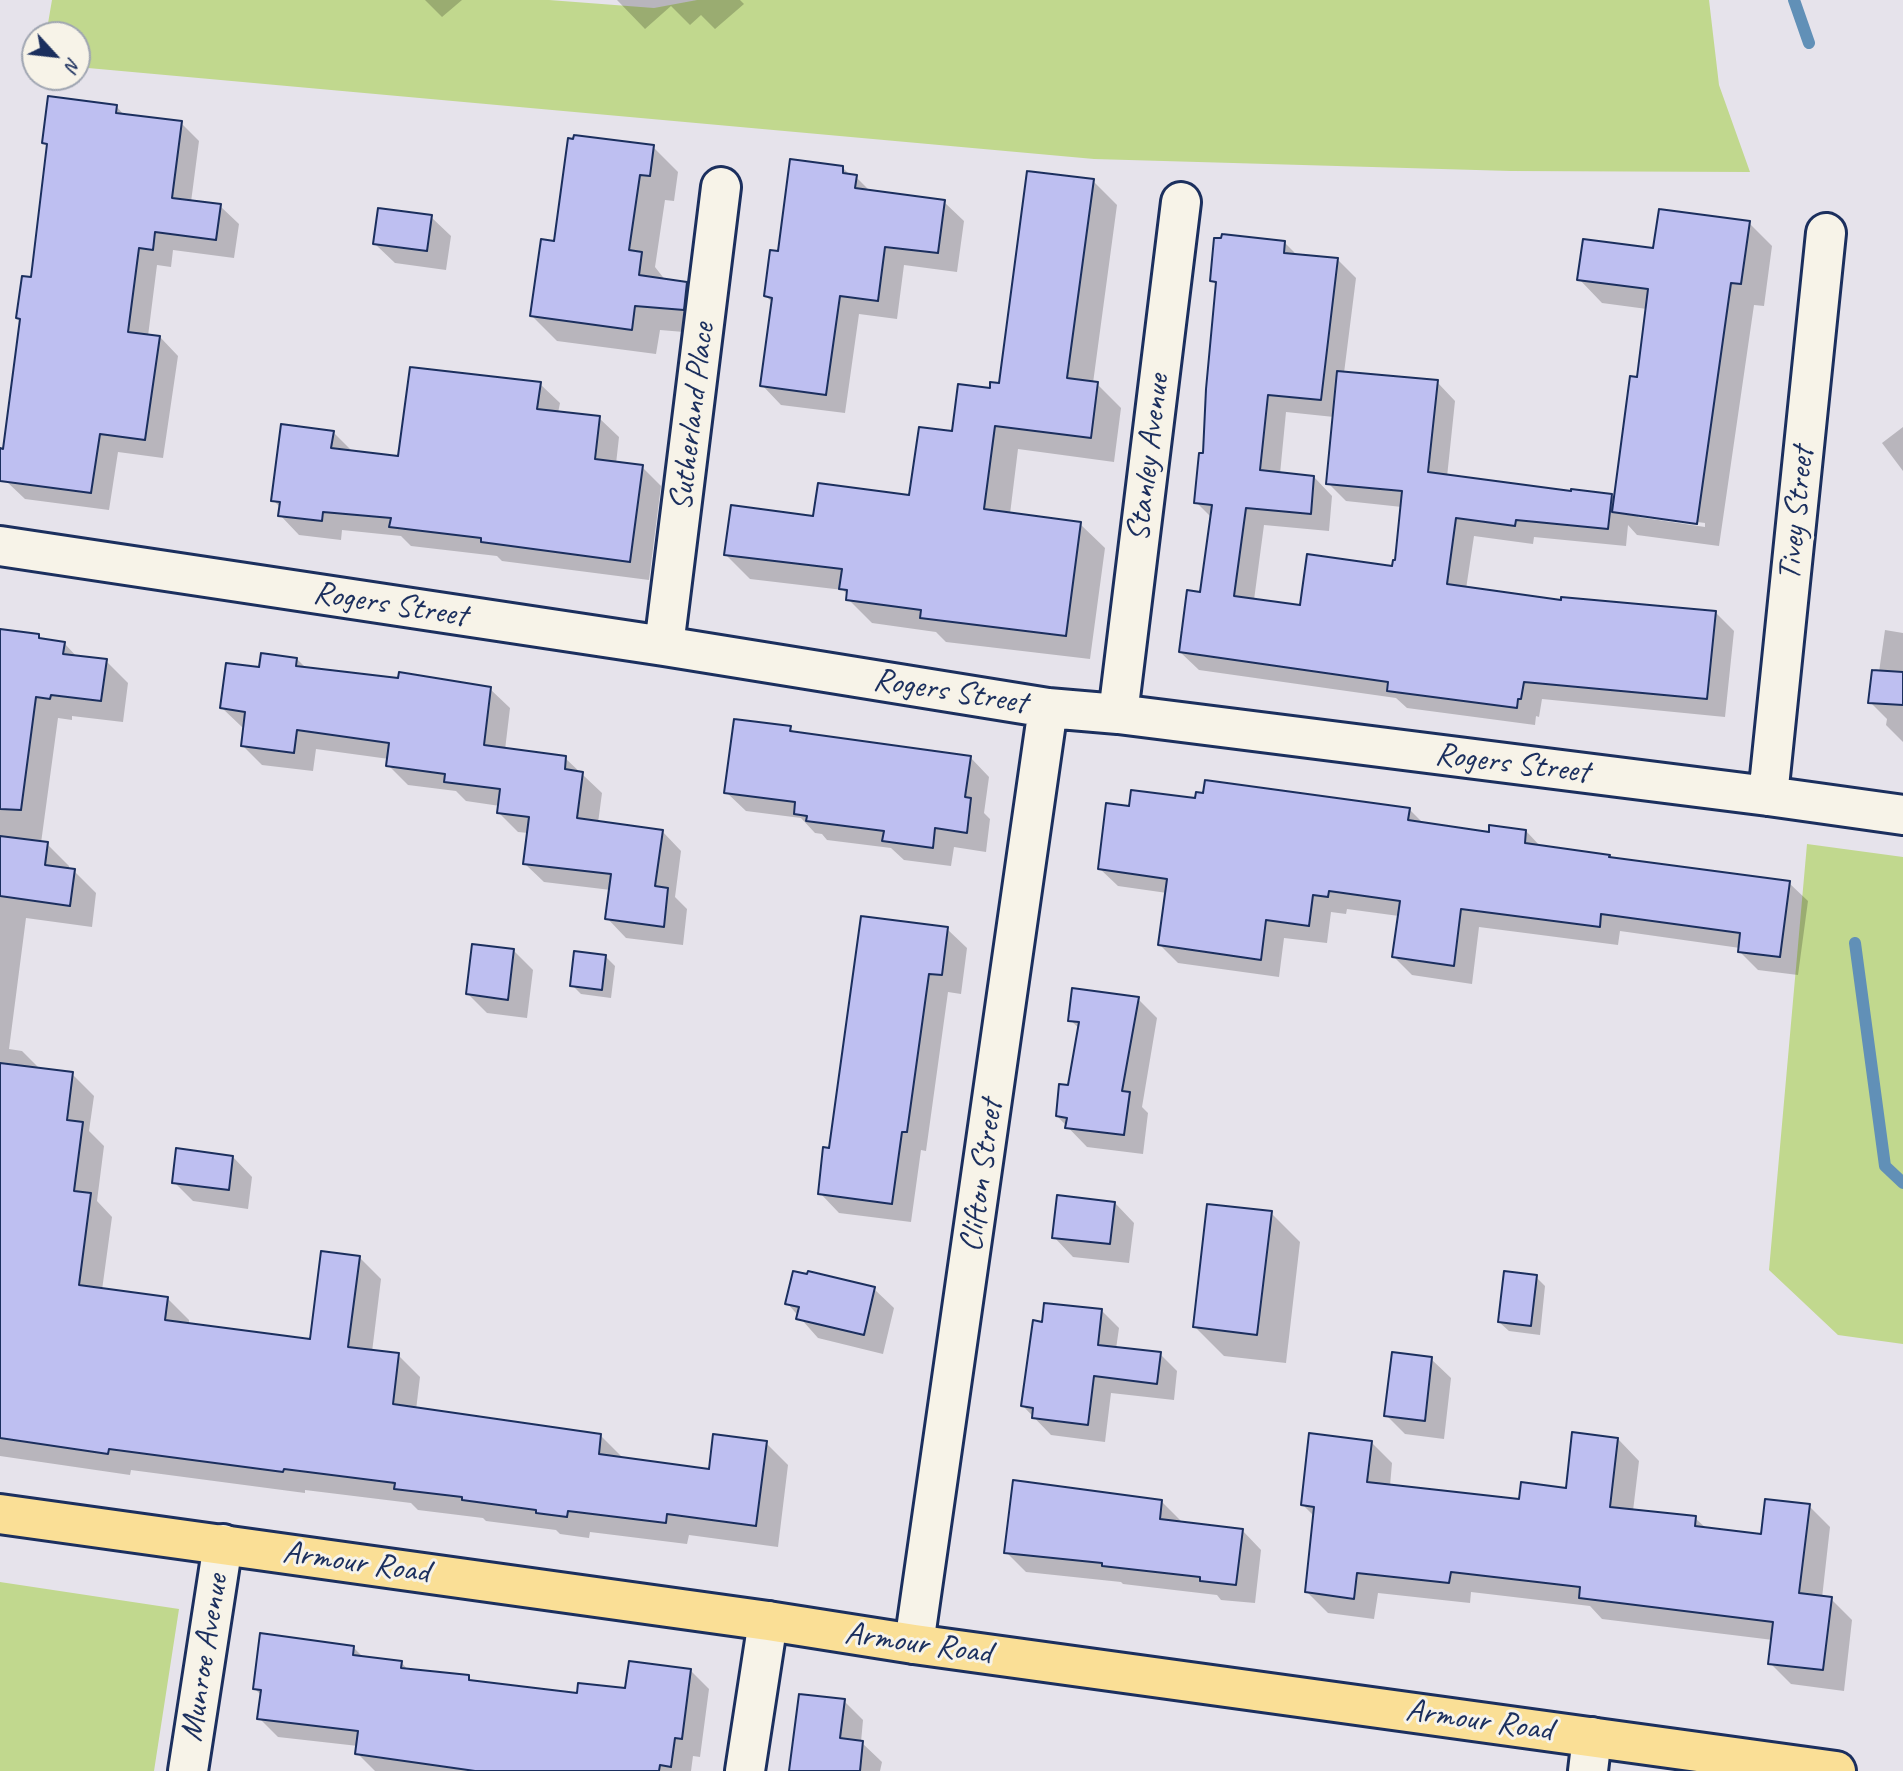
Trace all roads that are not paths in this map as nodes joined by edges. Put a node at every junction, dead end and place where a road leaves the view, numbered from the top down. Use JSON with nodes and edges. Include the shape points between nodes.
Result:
{"nodes":[{"id":1,"x":721,"y":187,"type":"dead end"},
{"id":2,"x":1181,"y":202,"type":"dead end"},
{"id":3,"x":1826,"y":233,"type":"dead end"},
{"id":4,"x":0,"y":546,"type":"edge"},
{"id":5,"x":664,"y":646,"type":"junction"},
{"id":6,"x":1048,"y":708,"type":"junction"},
{"id":7,"x":1118,"y":714,"type":"junction"},
{"id":8,"x":1768,"y":796,"type":"junction"},
{"id":9,"x":1903,"y":815,"type":"edge"},
{"id":10,"x":0,"y":1514,"type":"edge"},
{"id":11,"x":223,"y":1544,"type":"junction"},
{"id":12,"x":768,"y":1621,"type":"junction"},
{"id":13,"x":914,"y":1644,"type":"junction"},
{"id":14,"x":1590,"y":1754,"type":"edge"},
{"id":15,"x":188,"y":1771,"type":"edge"},
{"id":16,"x":745,"y":1771,"type":"edge"},
{"id":17,"x":1836,"y":1771,"type":"edge"}],
"edges":[{"from":1,"to":5,"type":"street","name":"Sutherland Place"},
{"from":2,"to":7,"type":"street","name":"Stanley Avenue"},
{"from":3,"to":8,"type":"street","name":"Tivey Street"},
{"from":4,"to":5,"type":"street","name":"Rogers Street"},
{"from":5,"to":6,"type":"street","name":"Rogers Street"},
{"from":6,"to":7,"type":"street","name":"Rogers Street"},
{"from":6,"to":13,"type":"street","name":"Clifton Street"},
{"from":7,"to":8,"type":"street","name":"Rogers Street"},
{"from":8,"to":9,"type":"street","name":"Rogers Street"},
{"from":10,"to":11,"type":"main road","name":"Armour Road"},
{"from":11,"to":12,"type":"main road","name":"Armour Road"},
{"from":11,"to":15,"type":"street","name":"Munroe Avenue"},
{"from":12,"to":13,"type":"main road","name":"Armour Road"},
{"from":12,"to":16,"type":"street"},
{"from":13,"to":14,"type":"main road","name":"Armour Road"},
{"from":14,"to":17,"type":"main road","name":"Armour Road"}]}
